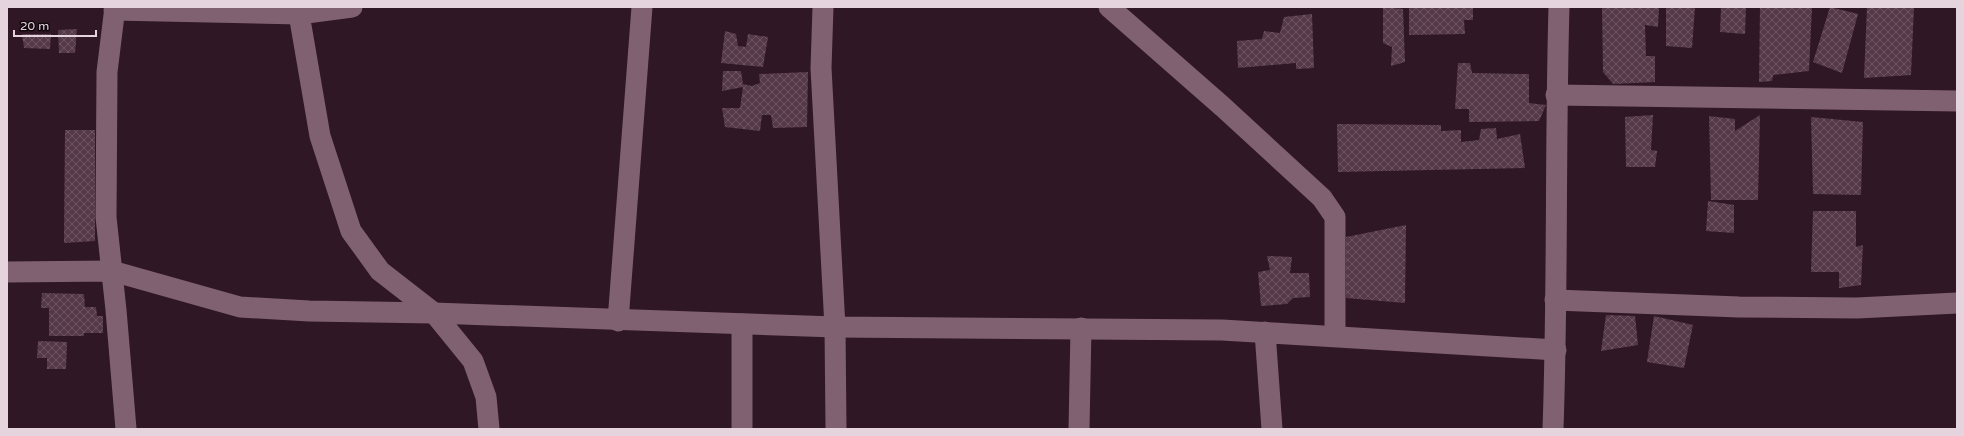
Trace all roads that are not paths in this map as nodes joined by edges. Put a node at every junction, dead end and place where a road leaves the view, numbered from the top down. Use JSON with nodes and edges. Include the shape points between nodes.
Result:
{"nodes":[{"id":1,"x":352,"y":7,"type":"edge"},
{"id":2,"x":642,"y":7,"type":"edge"},
{"id":3,"x":823,"y":7,"type":"edge"},
{"id":4,"x":1109,"y":7,"type":"edge"},
{"id":5,"x":1559,"y":7,"type":"edge"},
{"id":6,"x":114,"y":8,"type":"edge"},
{"id":7,"x":299,"y":14,"type":"junction"},
{"id":8,"x":1556,"y":95,"type":"junction"},
{"id":9,"x":1957,"y":101,"type":"edge"},
{"id":10,"x":112,"y":271,"type":"junction"},
{"id":11,"x":7,"y":272,"type":"edge"},
{"id":12,"x":1555,"y":300,"type":"junction"},
{"id":13,"x":1957,"y":303,"type":"edge"},
{"id":14,"x":434,"y":313,"type":"junction"},
{"id":15,"x":618,"y":320,"type":"junction"},
{"id":16,"x":742,"y":324,"type":"junction"},
{"id":17,"x":835,"y":327,"type":"junction"},
{"id":18,"x":1081,"y":328,"type":"junction"},
{"id":19,"x":1264,"y":332,"type":"junction"},
{"id":20,"x":1335,"y":335,"type":"junction"},
{"id":21,"x":1556,"y":350,"type":"junction"},
{"id":22,"x":126,"y":429,"type":"edge"},
{"id":23,"x":489,"y":429,"type":"edge"},
{"id":24,"x":742,"y":429,"type":"edge"},
{"id":25,"x":836,"y":429,"type":"edge"},
{"id":26,"x":1079,"y":429,"type":"edge"},
{"id":27,"x":1272,"y":429,"type":"edge"},
{"id":28,"x":1553,"y":429,"type":"edge"}],
"edges":[{"from":1,"to":7,"type":"street"},
{"from":2,"to":15,"type":"street"},
{"from":3,"to":17,"type":"street","via":[[821,68]]},
{"from":4,"to":20,"type":"street","via":[[1322,198],[1335,217]]},
{"from":5,"to":8,"type":"street"},
{"from":6,"to":7,"type":"street"},
{"from":6,"to":10,"type":"street","via":[[107,72],[106,216]]},
{"from":7,"to":14,"type":"street","via":[[320,136],[351,231],[380,271]]},
{"from":8,"to":9,"type":"street"},
{"from":8,"to":12,"type":"street"},
{"from":10,"to":11,"type":"street"},
{"from":10,"to":14,"type":"street","via":[[240,307]]},
{"from":10,"to":22,"type":"street"},
{"from":12,"to":13,"type":"street","via":[[1857,308]]},
{"from":12,"to":21,"type":"street"},
{"from":14,"to":15,"type":"street"},
{"from":14,"to":23,"type":"street","via":[[473,361],[486,396]]},
{"from":15,"to":16,"type":"street"},
{"from":16,"to":17,"type":"street"},
{"from":16,"to":24,"type":"street"},
{"from":17,"to":18,"type":"street"},
{"from":17,"to":25,"type":"street"},
{"from":18,"to":19,"type":"street"},
{"from":18,"to":26,"type":"street"},
{"from":19,"to":20,"type":"street"},
{"from":19,"to":27,"type":"street"},
{"from":20,"to":21,"type":"street"},
{"from":21,"to":28,"type":"street"}]}
